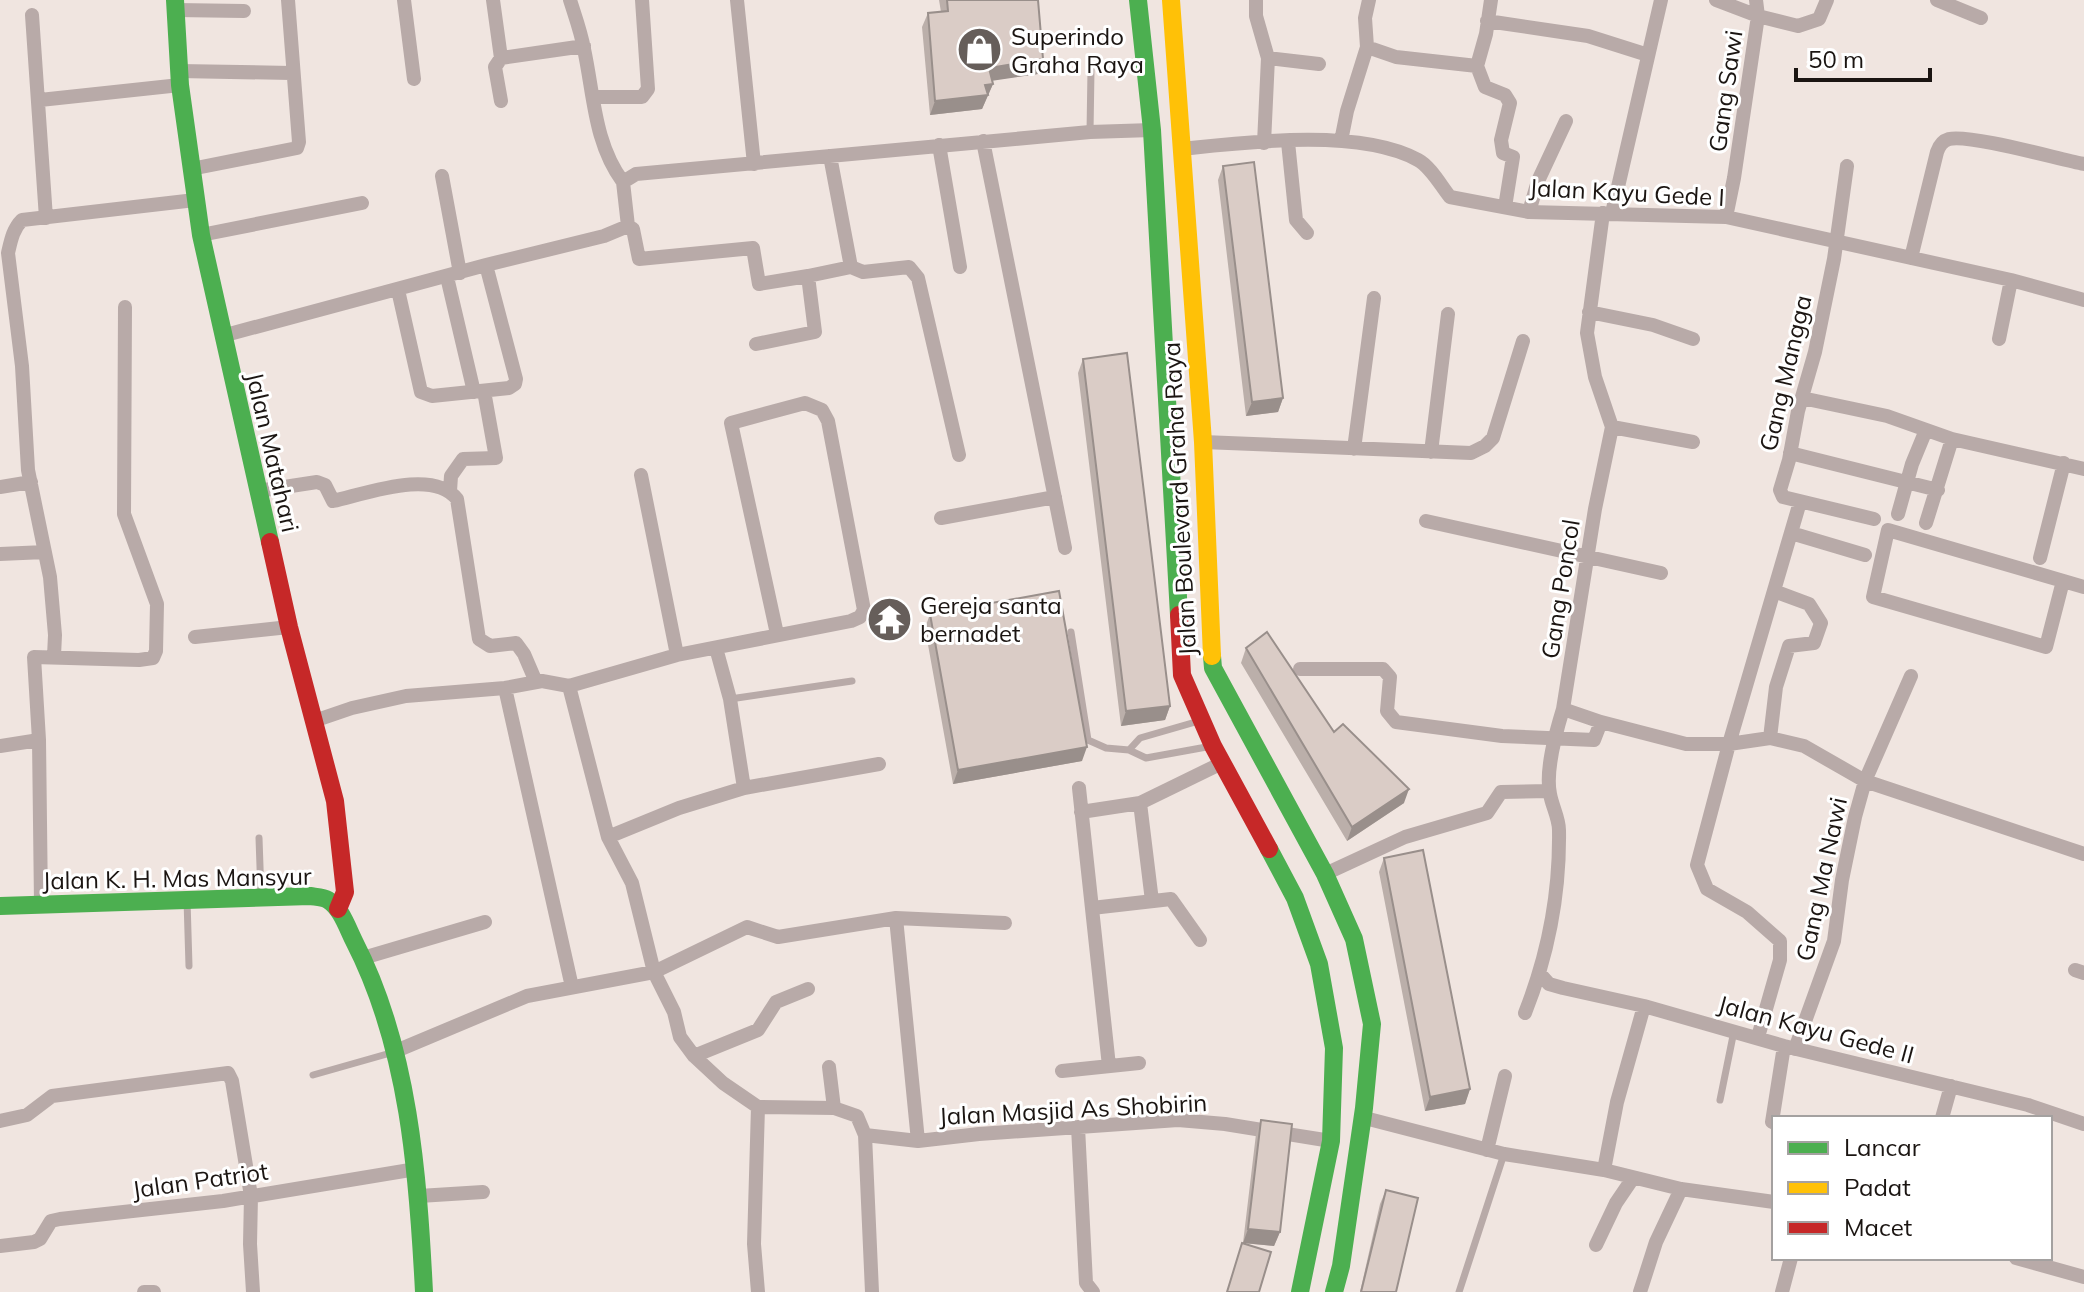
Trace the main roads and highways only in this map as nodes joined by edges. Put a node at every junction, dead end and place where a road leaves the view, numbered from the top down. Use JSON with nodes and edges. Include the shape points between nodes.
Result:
{"nodes":[{"id":1,"x":1138,"y":0,"type":"edge"},
{"id":2,"x":1171,"y":0,"type":"edge"},
{"id":3,"x":175,"y":5,"type":"edge"},
{"id":4,"x":1213,"y":668,"type":"junction"},
{"id":5,"x":1182,"y":675,"type":"junction"},
{"id":6,"x":0,"y":906,"type":"edge"},
{"id":7,"x":338,"y":909,"type":"junction"},
{"id":8,"x":424,"y":1292,"type":"edge"},
{"id":9,"x":1300,"y":1292,"type":"edge"},
{"id":10,"x":1334,"y":1292,"type":"edge"}],
"edges":[{"from":1,"to":5,"type":"main road","name":"Jalan Boulevard Graha Raya","via":[[1152,130]]},
{"from":2,"to":4,"type":"main road","name":"Jalan Boulevard Graha Raya","via":[[1203,442]]},
{"from":3,"to":7,"type":"main road","name":"Jalan Matahari","via":[[201,235],[289,627],[335,801],[345,892]]},
{"from":4,"to":5,"type":"main road"},
{"from":4,"to":10,"type":"main road","name":"Jalan Boulevard Graha Raya","via":[[1325,874],[1354,939],[1372,1024]]},
{"from":5,"to":9,"type":"main road","name":"Jalan Boulevard Graha Raya","via":[[1218,755],[1295,898],[1319,964],[1334,1048],[1331,1141]]},
{"from":6,"to":7,"type":"main road","name":"Jalan K. H. Mas Mansyur","via":[[310,896],[326,899]]},
{"from":7,"to":8,"type":"main road","name":"Jalan K. H. Mas Mansyur","via":[[363,958],[396,1051],[416,1169]]}]}
